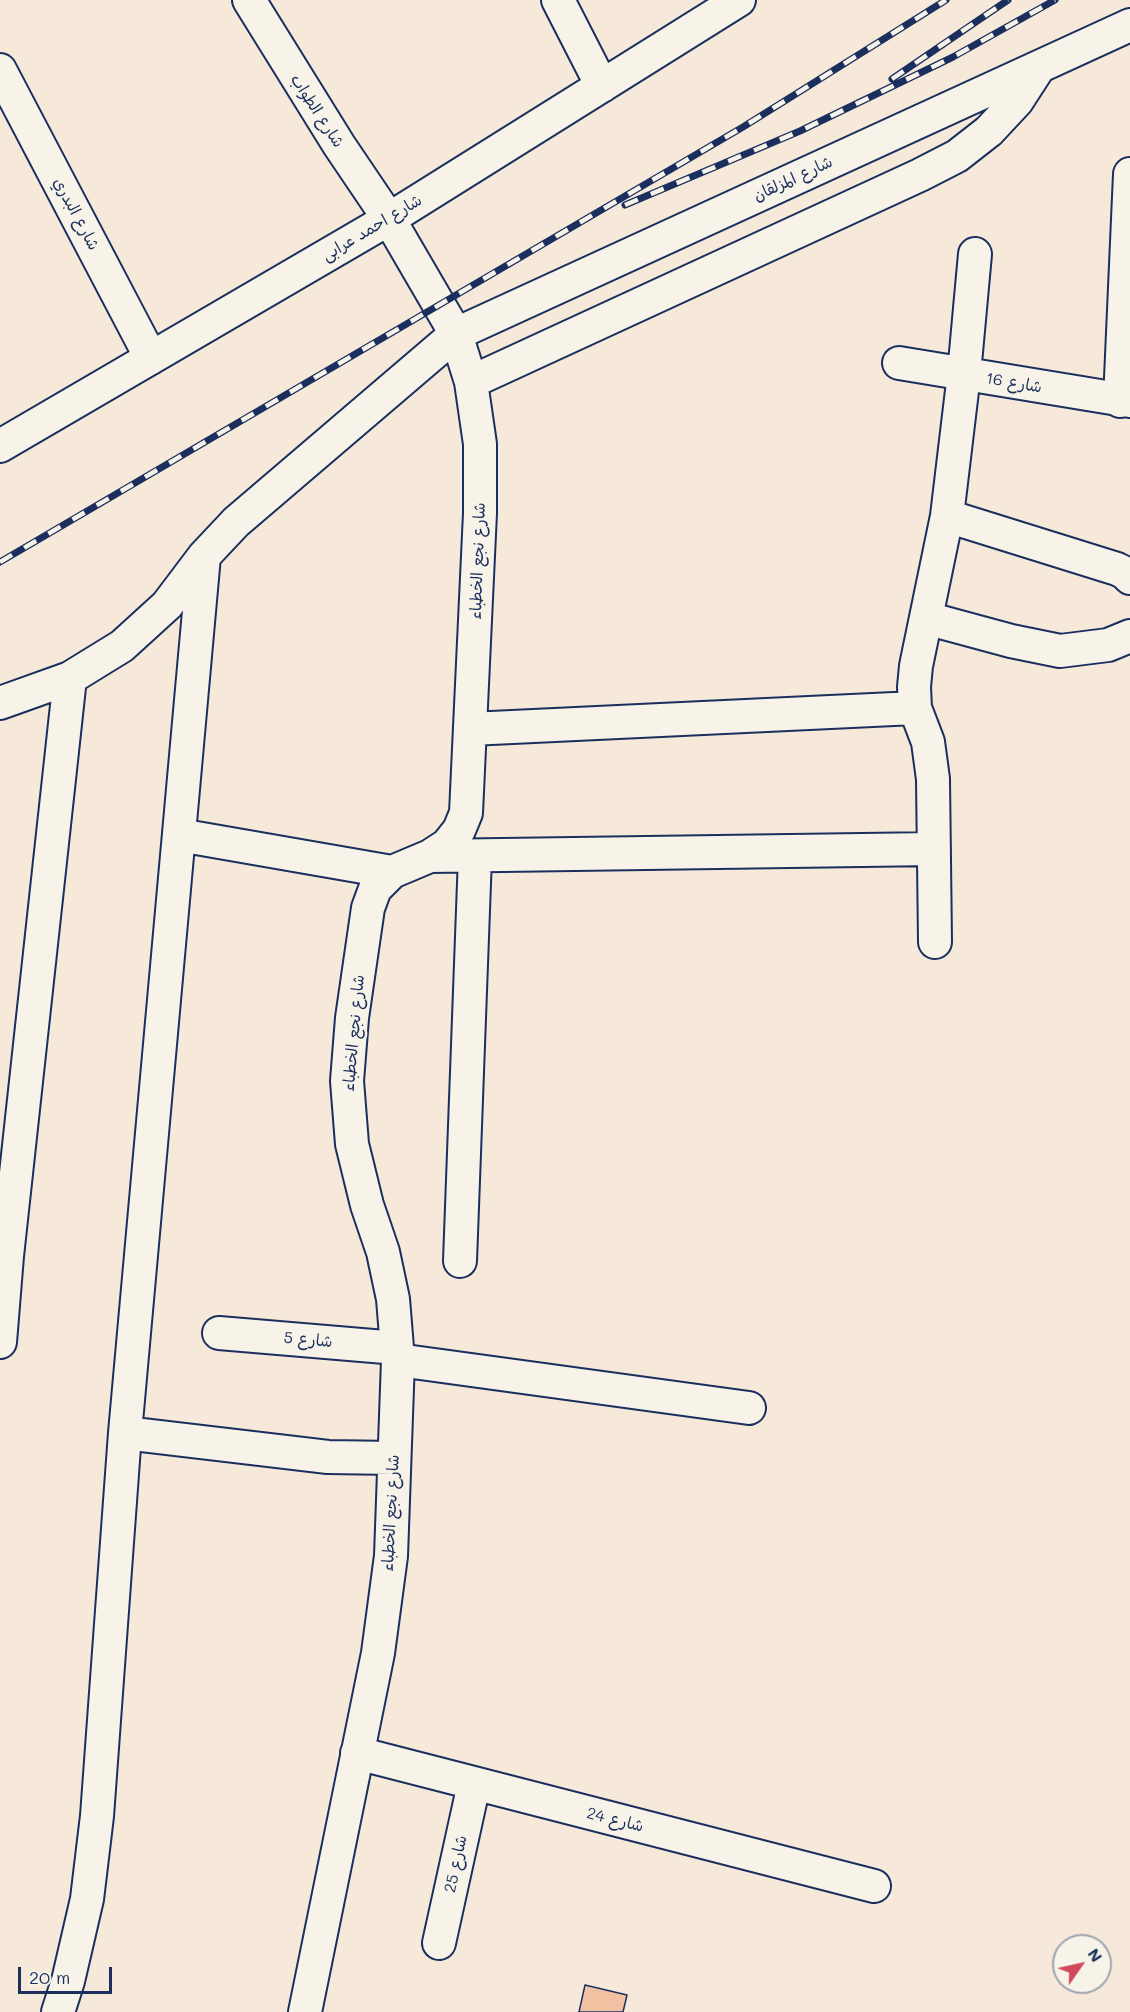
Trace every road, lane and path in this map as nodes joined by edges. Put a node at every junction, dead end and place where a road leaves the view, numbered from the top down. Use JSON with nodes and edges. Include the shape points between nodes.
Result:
{"nodes":[{"id":1,"x":249,"y":0,"type":"edge"},
{"id":2,"x":558,"y":0,"type":"edge"},
{"id":3,"x":739,"y":0,"type":"edge"},
{"id":4,"x":1130,"y":25,"type":"edge"},
{"id":5,"x":1039,"y":66,"type":"junction"},
{"id":6,"x":0,"y":70,"type":"edge"},
{"id":7,"x":602,"y":86,"type":"junction"},
{"id":8,"x":1130,"y":174,"type":"edge"},
{"id":9,"x":389,"y":219,"type":"junction"},
{"id":10,"x":975,"y":254,"type":"dead end"},
{"id":11,"x":456,"y":334,"type":"junction"},
{"id":12,"x":151,"y":358,"type":"junction"},
{"id":13,"x":899,"y":363,"type":"dead end"},
{"id":14,"x":964,"y":374,"type":"junction"},
{"id":15,"x":471,"y":382,"type":"junction"},
{"id":16,"x":1125,"y":401,"type":"edge"},
{"id":17,"x":0,"y":446,"type":"edge"},
{"id":18,"x":947,"y":516,"type":"junction"},
{"id":19,"x":204,"y":556,"type":"junction"},
{"id":20,"x":1130,"y":578,"type":"edge"},
{"id":21,"x":926,"y":618,"type":"junction"},
{"id":22,"x":1130,"y":636,"type":"edge"},
{"id":23,"x":70,"y":678,"type":"junction"},
{"id":24,"x":0,"y":703,"type":"edge"},
{"id":25,"x":915,"y":708,"type":"junction"},
{"id":26,"x":470,"y":729,"type":"junction"},
{"id":27,"x":179,"y":835,"type":"junction"},
{"id":28,"x":934,"y":849,"type":"junction"},
{"id":29,"x":430,"y":856,"type":"junction"},
{"id":30,"x":476,"y":856,"type":"junction"},
{"id":31,"x":392,"y":872,"type":"junction"},
{"id":32,"x":935,"y":942,"type":"dead end"},
{"id":33,"x":3,"y":1256,"type":"edge"},
{"id":34,"x":460,"y":1261,"type":"dead end"},
{"id":35,"x":219,"y":1333,"type":"dead end"},
{"id":36,"x":0,"y":1342,"type":"edge"},
{"id":37,"x":398,"y":1354,"type":"junction"},
{"id":38,"x":749,"y":1408,"type":"dead end"},
{"id":39,"x":125,"y":1433,"type":"junction"},
{"id":40,"x":394,"y":1458,"type":"junction"},
{"id":41,"x":357,"y":1753,"type":"junction"},
{"id":42,"x":474,"y":1784,"type":"junction"},
{"id":43,"x":874,"y":1886,"type":"dead end"},
{"id":44,"x":439,"y":1943,"type":"dead end"},
{"id":45,"x":58,"y":2012,"type":"edge"},
{"id":46,"x":305,"y":2012,"type":"edge"}],
"edges":[{"from":1,"to":9,"type":"street","name":"شارع الطواب"},
{"from":2,"to":7,"type":"street"},
{"from":3,"to":7,"type":"street","name":"شارع احمد عرابى"},
{"from":4,"to":5,"type":"street","name":"شارع المزلقان"},
{"from":5,"to":11,"type":"street","name":"شارع المزلقان"},
{"from":5,"to":15,"type":"street","via":[[1017,101],[989,131],[957,156]]},
{"from":6,"to":12,"type":"street","name":"شارع البدري"},
{"from":7,"to":9,"type":"street","name":"شارع احمد عرابى"},
{"from":8,"to":16,"type":"street"},
{"from":9,"to":11,"type":"street","name":"شارع نجع الخطباء"},
{"from":9,"to":12,"type":"street","name":"شارع احمد عرابى"},
{"from":10,"to":14,"type":"street"},
{"from":11,"to":15,"type":"street","name":"شارع نجع الخطباء"},
{"from":11,"to":19,"type":"street","name":"شارع المزلقان","via":[[236,522]]},
{"from":12,"to":17,"type":"street","name":"شارع احمد عرابى"},
{"from":13,"to":14,"type":"street","name":"شارع 16"},
{"from":14,"to":16,"type":"street","name":"شارع 16"},
{"from":14,"to":18,"type":"street"},
{"from":15,"to":26,"type":"street","name":"شارع نجع الخطباء","via":[[480,444],[480,513]]},
{"from":18,"to":20,"type":"street","via":[[1117,569]]},
{"from":18,"to":21,"type":"street"},
{"from":19,"to":23,"type":"street","name":"شارع المزلقان","via":[[167,605],[122,646]]},
{"from":19,"to":27,"type":"street"},
{"from":21,"to":22,"type":"street","via":[[1060,651],[1108,645]]},
{"from":21,"to":25,"type":"street","via":[[916,666]]},
{"from":23,"to":24,"type":"street","name":"شارع المزلقان"},
{"from":23,"to":33,"type":"street"},
{"from":25,"to":26,"type":"street"},
{"from":25,"to":28,"type":"street","via":[[928,742],[933,779]]},
{"from":26,"to":29,"type":"street","name":"شارع نجع الخطباء","via":[[466,813],[447,845]]},
{"from":27,"to":31,"type":"street"},
{"from":27,"to":39,"type":"street"},
{"from":28,"to":30,"type":"street"},
{"from":28,"to":32,"type":"street"},
{"from":29,"to":30,"type":"street"},
{"from":29,"to":31,"type":"street","name":"شارع نجع الخطباء"},
{"from":30,"to":34,"type":"street"},
{"from":31,"to":37,"type":"street","name":"شارع نجع الخطباء","via":[[375,889],[368,908],[351,1018],[347,1081],[352,1144],[383,1252],[393,1299]]},
{"from":33,"to":36,"type":"street"},
{"from":35,"to":37,"type":"street","name":"شارع 5"},
{"from":37,"to":38,"type":"street","name":"شارع 5"},
{"from":37,"to":40,"type":"street","name":"شارع نجع الخطباء"},
{"from":39,"to":40,"type":"street","via":[[328,1457]]},
{"from":39,"to":45,"type":"street","via":[[97,1816],[87,1899]]},
{"from":40,"to":41,"type":"street","name":"شارع نجع الخطباء","via":[[391,1556],[378,1653]]},
{"from":41,"to":42,"type":"street","name":"شارع 24"},
{"from":41,"to":46,"type":"street","name":"شارع نجع الخطباء"},
{"from":42,"to":43,"type":"street","name":"شارع 24"},
{"from":42,"to":44,"type":"street","name":"شارع 25"}]}
